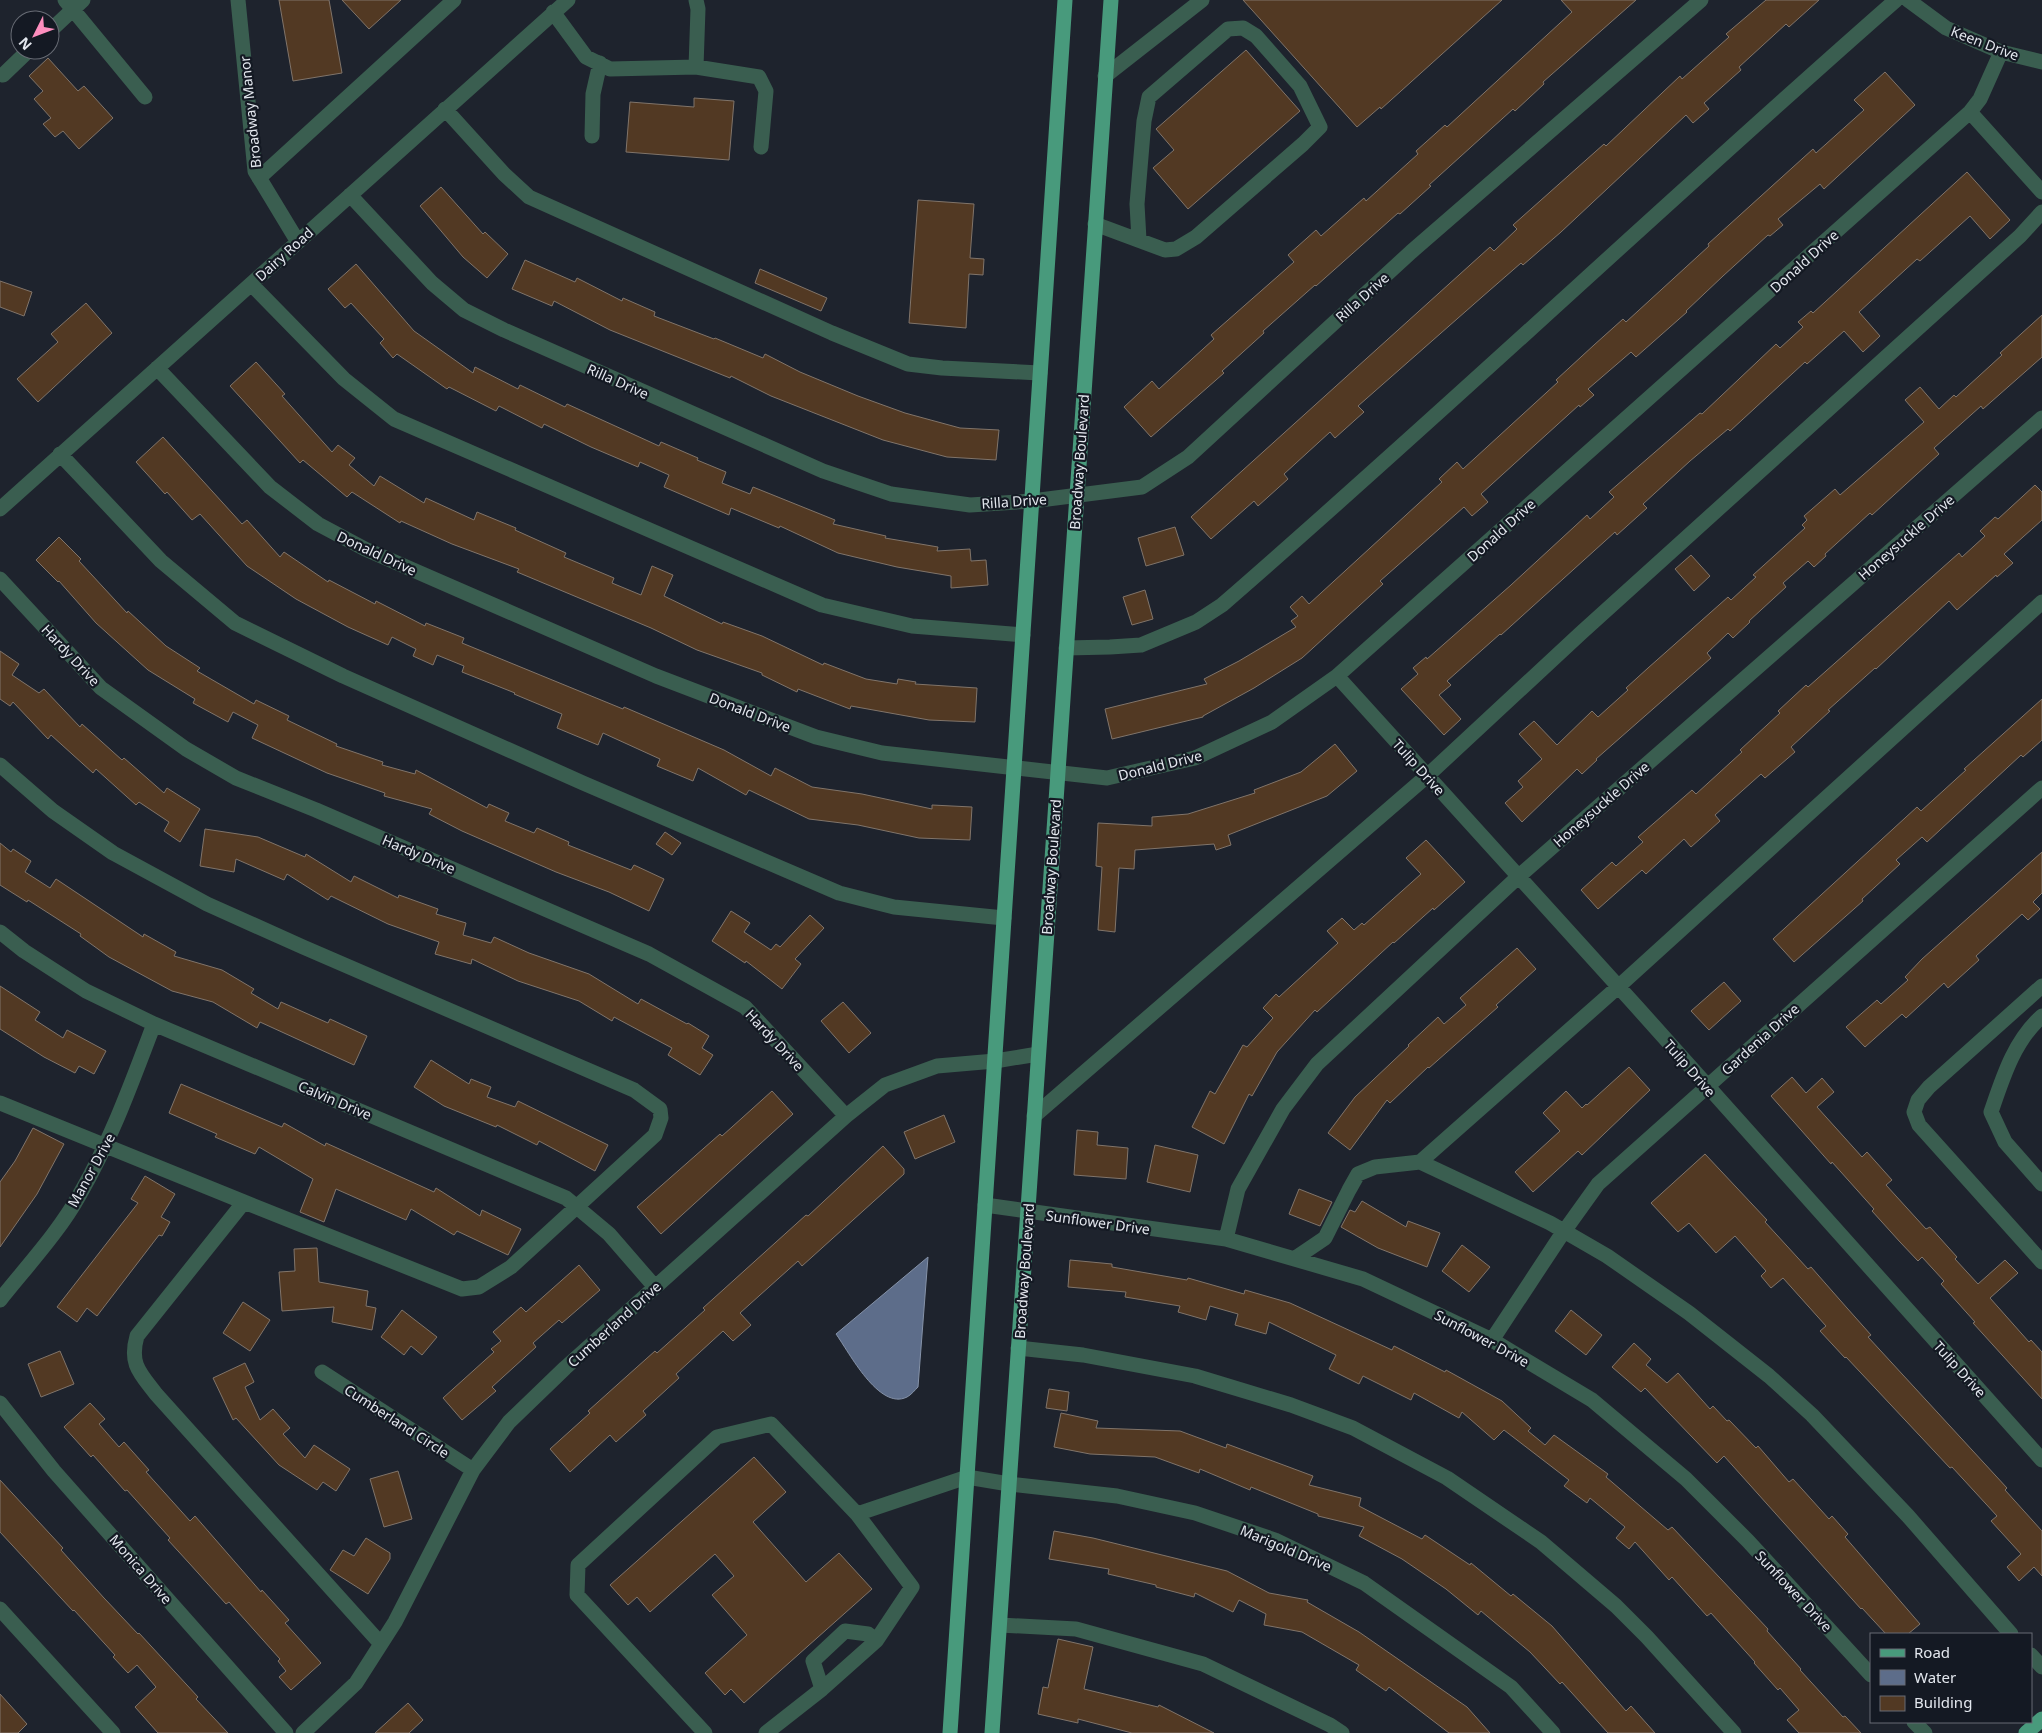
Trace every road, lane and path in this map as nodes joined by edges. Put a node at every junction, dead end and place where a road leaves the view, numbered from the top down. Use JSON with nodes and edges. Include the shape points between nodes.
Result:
{"nodes":[{"id":1,"x":238,"y":0,"type":"edge"},
{"id":2,"x":454,"y":0,"type":"edge"},
{"id":3,"x":568,"y":0,"type":"edge"},
{"id":4,"x":696,"y":0,"type":"edge"},
{"id":5,"x":1065,"y":0,"type":"edge"},
{"id":6,"x":1111,"y":0,"type":"edge"},
{"id":7,"x":1202,"y":0,"type":"edge"},
{"id":8,"x":1701,"y":0,"type":"edge"},
{"id":9,"x":1896,"y":0,"type":"edge"},
{"id":10,"x":1908,"y":0,"type":"edge"},
{"id":11,"x":74,"y":3,"type":"edge"},
{"id":12,"x":553,"y":12,"type":"junction"},
{"id":13,"x":60,"y":19,"type":"edge"},
{"id":14,"x":2001,"y":52,"type":"junction"},
{"id":15,"x":19,"y":60,"type":"edge"},
{"id":16,"x":2042,"y":62,"type":"edge"},
{"id":17,"x":600,"y":63,"type":"junction"},
{"id":18,"x":696,"y":67,"type":"junction"},
{"id":19,"x":3,"y":75,"type":"dead end"},
{"id":20,"x":1106,"y":76,"type":"junction"},
{"id":21,"x":145,"y":96,"type":"dead end"},
{"id":22,"x":445,"y":109,"type":"junction"},
{"id":23,"x":1970,"y":112,"type":"junction"},
{"id":24,"x":592,"y":136,"type":"dead end"},
{"id":25,"x":761,"y":147,"type":"dead end"},
{"id":26,"x":259,"y":178,"type":"junction"},
{"id":27,"x":2042,"y":192,"type":"edge"},
{"id":28,"x":350,"y":195,"type":"junction"},
{"id":29,"x":2042,"y":212,"type":"edge"},
{"id":30,"x":1095,"y":224,"type":"junction"},
{"id":31,"x":1139,"y":240,"type":"junction"},
{"id":32,"x":298,"y":242,"type":"junction"},
{"id":33,"x":251,"y":284,"type":"junction"},
{"id":34,"x":157,"y":368,"type":"junction"},
{"id":35,"x":1040,"y":373,"type":"junction"},
{"id":36,"x":2042,"y":418,"type":"edge"},
{"id":37,"x":60,"y":454,"type":"junction"},
{"id":38,"x":1077,"y":495,"type":"junction"},
{"id":39,"x":1032,"y":501,"type":"junction"},
{"id":40,"x":0,"y":509,"type":"edge"},
{"id":41,"x":0,"y":579,"type":"edge"},
{"id":42,"x":2042,"y":602,"type":"edge"},
{"id":43,"x":1023,"y":634,"type":"junction"},
{"id":44,"x":1066,"y":648,"type":"junction"},
{"id":45,"x":1337,"y":676,"type":"junction"},
{"id":46,"x":0,"y":765,"type":"edge"},
{"id":47,"x":1014,"y":766,"type":"junction"},
{"id":48,"x":1058,"y":772,"type":"junction"},
{"id":49,"x":1427,"y":776,"type":"junction"},
{"id":50,"x":2042,"y":788,"type":"edge"},
{"id":51,"x":1518,"y":877,"type":"junction"},
{"id":52,"x":1004,"y":918,"type":"junction"},
{"id":53,"x":0,"y":932,"type":"edge"},
{"id":54,"x":2042,"y":986,"type":"edge"},
{"id":55,"x":1618,"y":987,"type":"junction"},
{"id":56,"x":2042,"y":1016,"type":"edge"},
{"id":57,"x":154,"y":1024,"type":"junction"},
{"id":58,"x":1038,"y":1054,"type":"junction"},
{"id":59,"x":995,"y":1061,"type":"junction"},
{"id":60,"x":1706,"y":1086,"type":"junction"},
{"id":61,"x":0,"y":1103,"type":"edge"},
{"id":62,"x":846,"y":1116,"type":"junction"},
{"id":63,"x":1034,"y":1116,"type":"junction"},
{"id":64,"x":105,"y":1145,"type":"junction"},
{"id":65,"x":1420,"y":1162,"type":"junction"},
{"id":66,"x":2042,"y":1184,"type":"edge"},
{"id":67,"x":244,"y":1202,"type":"junction"},
{"id":68,"x":986,"y":1205,"type":"junction"},
{"id":69,"x":576,"y":1207,"type":"junction"},
{"id":70,"x":1028,"y":1212,"type":"junction"},
{"id":71,"x":1564,"y":1231,"type":"junction"},
{"id":72,"x":1226,"y":1239,"type":"junction"},
{"id":73,"x":1294,"y":1259,"type":"junction"},
{"id":74,"x":2042,"y":1262,"type":"edge"},
{"id":75,"x":655,"y":1287,"type":"junction"},
{"id":76,"x":0,"y":1300,"type":"edge"},
{"id":77,"x":1492,"y":1340,"type":"junction"},
{"id":78,"x":1018,"y":1348,"type":"junction"},
{"id":79,"x":322,"y":1372,"type":"dead end"},
{"id":80,"x":0,"y":1403,"type":"edge"},
{"id":81,"x":2042,"y":1460,"type":"edge"},
{"id":82,"x":473,"y":1470,"type":"junction"},
{"id":83,"x":967,"y":1477,"type":"junction"},
{"id":84,"x":1009,"y":1484,"type":"junction"},
{"id":85,"x":857,"y":1514,"type":"junction"},
{"id":86,"x":0,"y":1609,"type":"edge"},
{"id":87,"x":1000,"y":1624,"type":"junction"},
{"id":88,"x":2010,"y":1633,"type":"edge"},
{"id":89,"x":876,"y":1640,"type":"junction"},
{"id":90,"x":381,"y":1644,"type":"junction"},
{"id":91,"x":2032,"y":1656,"type":"edge"},
{"id":92,"x":2042,"y":1668,"type":"edge"},
{"id":93,"x":1870,"y":1674,"type":"edge"},
{"id":94,"x":822,"y":1689,"type":"junction"},
{"id":95,"x":2042,"y":1719,"type":"edge"},
{"id":96,"x":1915,"y":1723,"type":"edge"},
{"id":97,"x":113,"y":1733,"type":"edge"},
{"id":98,"x":286,"y":1733,"type":"edge"},
{"id":99,"x":303,"y":1733,"type":"edge"},
{"id":100,"x":705,"y":1733,"type":"edge"},
{"id":101,"x":766,"y":1733,"type":"edge"},
{"id":102,"x":950,"y":1733,"type":"edge"},
{"id":103,"x":992,"y":1733,"type":"edge"},
{"id":104,"x":1342,"y":1733,"type":"edge"},
{"id":105,"x":1553,"y":1733,"type":"edge"},
{"id":106,"x":1734,"y":1733,"type":"edge"},
{"id":107,"x":1925,"y":1733,"type":"edge"},
{"id":108,"x":2026,"y":1733,"type":"edge"}],
"edges":[{"from":1,"to":26,"type":"street","name":"Broadway Manor","via":[[254,171]]},
{"from":2,"to":26,"type":"street"},
{"from":3,"to":12,"type":"street","name":"Dairy Road"},
{"from":4,"to":18,"type":"street"},
{"from":5,"to":35,"type":"main road"},
{"from":6,"to":20,"type":"main road","name":"Broadway Boulevard"},
{"from":7,"to":20,"type":"street"},
{"from":8,"to":38,"type":"street","name":"Rilla Drive","via":[[1411,252],[1188,457],[1142,487]]},
{"from":9,"to":44,"type":"street","via":[[1494,360],[1410,440],[1222,605],[1196,622],[1141,644]]},
{"from":10,"to":14,"type":"street","name":"Keen Drive","via":[[1946,28]]},
{"from":11,"to":13,"type":"street"},
{"from":11,"to":21,"type":"street"},
{"from":12,"to":17,"type":"street","via":[[586,57]]},
{"from":12,"to":22,"type":"street","name":"Dairy Road"},
{"from":14,"to":16,"type":"street","name":"Keen Drive"},
{"from":14,"to":23,"type":"street","name":"Donald Drive","via":[[1980,99]]},
{"from":15,"to":19,"type":"street"},
{"from":17,"to":18,"type":"street","via":[[610,69]]},
{"from":17,"to":24,"type":"street","via":[[593,94]]},
{"from":18,"to":25,"type":"street","via":[[759,77],[766,91]]},
{"from":20,"to":30,"type":"main road","name":"Broadway Boulevard"},
{"from":22,"to":28,"type":"street","name":"Dairy Road"},
{"from":22,"to":35,"type":"street","via":[[528,197],[832,333],[908,364]]},
{"from":23,"to":27,"type":"street"},
{"from":23,"to":45,"type":"street","name":"Donald Drive"},
{"from":26,"to":32,"type":"street","name":"Broadway Manor"},
{"from":28,"to":32,"type":"street","name":"Dairy Road"},
{"from":28,"to":39,"type":"street","name":"Rilla Drive","via":[[432,283],[464,310],[504,330],[823,471],[891,494],[970,505]]},
{"from":29,"to":49,"type":"street","via":[[2020,236]]},
{"from":30,"to":31,"type":"street"},
{"from":30,"to":38,"type":"main road","name":"Broadway Boulevard"},
{"from":31,"to":31,"type":"street","via":[[1166,250],[1176,249],[1196,237],[1320,126],[1300,86],[1256,36],[1243,28],[1228,28],[1149,97],[1137,204]]},
{"from":32,"to":33,"type":"street","name":"Dairy Road"},
{"from":33,"to":34,"type":"street","name":"Dairy Road"},
{"from":33,"to":43,"type":"street","via":[[344,379],[394,419],[822,605],[912,626]]},
{"from":34,"to":37,"type":"street","name":"Dairy Road"},
{"from":34,"to":47,"type":"street","name":"Donald Drive","via":[[270,487],[318,524],[365,549],[656,676],[816,737],[882,753]]},
{"from":35,"to":39,"type":"main road"},
{"from":36,"to":51,"type":"street","name":"Honeysuckle Drive"},
{"from":37,"to":40,"type":"street","name":"Dairy Road"},
{"from":37,"to":52,"type":"street","via":[[161,561],[235,623],[343,676],[839,893],[894,907]]},
{"from":38,"to":39,"type":"street","name":"Rilla Drive"},
{"from":38,"to":44,"type":"main road","name":"Broadway Boulevard"},
{"from":39,"to":43,"type":"main road"},
{"from":41,"to":62,"type":"street","name":"Hardy Drive","via":[[101,688],[186,749],[236,778],[649,954],[745,1006]]},
{"from":42,"to":55,"type":"street"},
{"from":43,"to":47,"type":"main road"},
{"from":44,"to":48,"type":"main road","name":"Broadway Boulevard"},
{"from":45,"to":48,"type":"street","name":"Donald Drive","via":[[1272,722],[1195,758],[1107,778]]},
{"from":45,"to":49,"type":"street","name":"Tulip Drive"},
{"from":46,"to":69,"type":"street","via":[[54,811],[113,853],[207,904],[634,1090],[660,1109],[661,1118],[655,1135]]},
{"from":47,"to":48,"type":"street","name":"Donald Drive"},
{"from":47,"to":52,"type":"main road"},
{"from":48,"to":58,"type":"main road","name":"Broadway Boulevard"},
{"from":49,"to":51,"type":"street","name":"Tulip Drive"},
{"from":49,"to":63,"type":"street"},
{"from":50,"to":60,"type":"street","name":"Gardenia Drive"},
{"from":51,"to":55,"type":"street","name":"Tulip Drive"},
{"from":51,"to":72,"type":"street","name":"Honeysuckle Drive","via":[[1317,1064],[1283,1109],[1238,1189]]},
{"from":52,"to":59,"type":"main road"},
{"from":53,"to":57,"type":"street","name":"Calvin Drive","via":[[86,991]]},
{"from":54,"to":74,"type":"street","via":[[1929,1087],[1918,1100],[1914,1112],[1920,1125]]},
{"from":55,"to":60,"type":"street","name":"Tulip Drive"},
{"from":55,"to":65,"type":"street"},
{"from":56,"to":66,"type":"street","via":[[2030,1027],[2007,1067],[1991,1112],[2005,1142]]},
{"from":57,"to":64,"type":"street","name":"Manor Drive"},
{"from":57,"to":69,"type":"street","name":"Calvin Drive","via":[[566,1198]]},
{"from":58,"to":59,"type":"street","name":"Cumberland Drive"},
{"from":58,"to":63,"type":"main road","name":"Broadway Boulevard"},
{"from":59,"to":62,"type":"street","name":"Cumberland Drive","via":[[937,1066],[885,1085]]},
{"from":59,"to":68,"type":"main road"},
{"from":60,"to":71,"type":"street","name":"Gardenia Drive","via":[[1598,1184]]},
{"from":60,"to":81,"type":"street","name":"Tulip Drive"},
{"from":61,"to":64,"type":"street"},
{"from":62,"to":75,"type":"street","name":"Cumberland Drive"},
{"from":63,"to":70,"type":"main road","name":"Broadway Boulevard"},
{"from":64,"to":67,"type":"street"},
{"from":64,"to":76,"type":"street","name":"Manor Drive","via":[[80,1195]]},
{"from":65,"to":71,"type":"street"},
{"from":65,"to":73,"type":"street","via":[[1375,1168],[1358,1174],[1326,1238]]},
{"from":67,"to":69,"type":"street","via":[[462,1289],[479,1287],[511,1267]]},
{"from":67,"to":90,"type":"street","via":[[137,1336],[135,1367]]},
{"from":68,"to":70,"type":"street","name":"Sunflower Drive"},
{"from":68,"to":83,"type":"main road"},
{"from":69,"to":75,"type":"street","name":"Calvin Drive","via":[[609,1234]]},
{"from":70,"to":72,"type":"street","name":"Sunflower Drive"},
{"from":70,"to":78,"type":"main road","name":"Broadway Boulevard"},
{"from":71,"to":77,"type":"street","name":"Gardenia Drive"},
{"from":71,"to":88,"type":"street","via":[[1690,1313],[1769,1376],[1812,1415],[1908,1516]]},
{"from":72,"to":73,"type":"street","name":"Sunflower Drive"},
{"from":73,"to":77,"type":"street","name":"Sunflower Drive","via":[[1363,1279]]},
{"from":75,"to":82,"type":"street","name":"Cumberland Drive","via":[[509,1422]]},
{"from":77,"to":93,"type":"street","name":"Sunflower Drive","via":[[1592,1400],[1686,1479],[1748,1541]]},
{"from":78,"to":84,"type":"main road","name":"Broadway Boulevard"},
{"from":78,"to":106,"type":"street","via":[[1083,1355],[1204,1378],[1353,1428],[1447,1478],[1541,1542],[1616,1606]]},
{"from":79,"to":82,"type":"street","name":"Cumberland Circle"},
{"from":80,"to":98,"type":"street","name":"Monica Drive","via":[[54,1470]]},
{"from":82,"to":90,"type":"street","name":"Cumberland Drive"},
{"from":83,"to":84,"type":"street","name":"Marigold Drive"},
{"from":83,"to":85,"type":"street"},
{"from":83,"to":102,"type":"main road"},
{"from":84,"to":87,"type":"main road","name":"Broadway Boulevard"},
{"from":84,"to":105,"type":"street","name":"Marigold Drive","via":[[1117,1496],[1195,1513],[1275,1540],[1364,1583],[1459,1648],[1511,1687]]},
{"from":85,"to":89,"type":"street","via":[[912,1587]]},
{"from":85,"to":100,"type":"street","via":[[771,1424],[717,1437],[578,1565],[578,1595]]},
{"from":86,"to":97,"type":"street"},
{"from":87,"to":103,"type":"main road","name":"Broadway Boulevard"},
{"from":87,"to":104,"type":"street","via":[[1076,1629],[1203,1664],[1322,1720]]},
{"from":89,"to":94,"type":"street"},
{"from":89,"to":94,"type":"street","via":[[868,1634],[845,1631],[813,1660]]},
{"from":90,"to":99,"type":"street","name":"Cumberland Drive","via":[[356,1683]]},
{"from":91,"to":92,"type":"street"},
{"from":94,"to":101,"type":"street"},
{"from":95,"to":108,"type":"main road"},
{"from":96,"to":107,"type":"street"}]}
